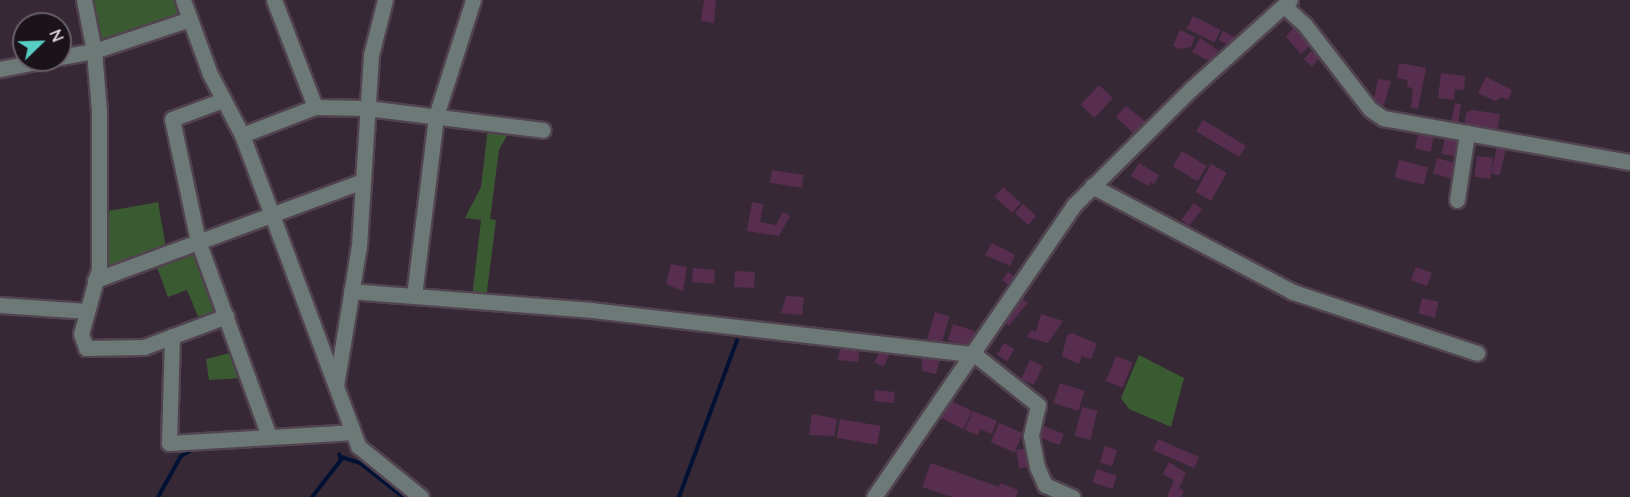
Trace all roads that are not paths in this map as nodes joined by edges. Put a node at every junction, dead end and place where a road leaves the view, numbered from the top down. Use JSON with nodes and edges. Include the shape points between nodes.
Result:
{"nodes":[{"id":1,"x":84,"y":0,"type":"edge"},
{"id":2,"x":183,"y":0,"type":"edge"},
{"id":3,"x":274,"y":0,"type":"edge"},
{"id":4,"x":385,"y":0,"type":"edge"},
{"id":5,"x":473,"y":0,"type":"edge"},
{"id":6,"x":1287,"y":3,"type":"edge"},
{"id":7,"x":190,"y":19,"type":"junction"},
{"id":8,"x":94,"y":51,"type":"junction"},
{"id":9,"x":72,"y":55,"type":"edge"},
{"id":10,"x":223,"y":100,"type":"junction"},
{"id":11,"x":315,"y":108,"type":"junction"},
{"id":12,"x":367,"y":108,"type":"junction"},
{"id":13,"x":436,"y":116,"type":"junction"},
{"id":14,"x":543,"y":130,"type":"dead end"},
{"id":15,"x":1467,"y":133,"type":"junction"},
{"id":16,"x":243,"y":135,"type":"junction"},
{"id":17,"x":1630,"y":162,"type":"edge"},
{"id":18,"x":363,"y":181,"type":"junction"},
{"id":19,"x":1092,"y":186,"type":"junction"},
{"id":20,"x":1456,"y":200,"type":"dead end"},
{"id":21,"x":271,"y":214,"type":"junction"},
{"id":22,"x":198,"y":241,"type":"junction"},
{"id":23,"x":95,"y":280,"type":"junction"},
{"id":24,"x":351,"y":291,"type":"junction"},
{"id":25,"x":414,"y":296,"type":"junction"},
{"id":26,"x":0,"y":305,"type":"edge"},
{"id":27,"x":87,"y":311,"type":"junction"},
{"id":28,"x":226,"y":315,"type":"junction"},
{"id":29,"x":172,"y":336,"type":"junction"},
{"id":30,"x":1477,"y":353,"type":"dead end"},
{"id":31,"x":974,"y":354,"type":"junction"},
{"id":32,"x":336,"y":389,"type":"junction"},
{"id":33,"x":352,"y":432,"type":"junction"},
{"id":34,"x":269,"y":436,"type":"junction"},
{"id":35,"x":421,"y":497,"type":"edge"},
{"id":36,"x":874,"y":497,"type":"edge"},
{"id":37,"x":1072,"y":497,"type":"edge"}],
"edges":[{"from":1,"to":8,"type":"street"},
{"from":2,"to":7,"type":"street"},
{"from":3,"to":11,"type":"street"},
{"from":4,"to":12,"type":"street","via":[[370,55]]},
{"from":5,"to":13,"type":"street"},
{"from":6,"to":15,"type":"street","via":[[1370,110],[1383,118]]},
{"from":6,"to":19,"type":"street"},
{"from":7,"to":8,"type":"street"},
{"from":7,"to":10,"type":"street"},
{"from":8,"to":9,"type":"street"},
{"from":8,"to":23,"type":"street","via":[[99,111],[99,269]]},
{"from":10,"to":16,"type":"street"},
{"from":10,"to":22,"type":"street","via":[[172,118]]},
{"from":11,"to":12,"type":"street"},
{"from":11,"to":16,"type":"street"},
{"from":12,"to":13,"type":"street"},
{"from":12,"to":18,"type":"street"},
{"from":13,"to":14,"type":"street"},
{"from":13,"to":25,"type":"street"},
{"from":15,"to":17,"type":"street"},
{"from":15,"to":20,"type":"street"},
{"from":16,"to":21,"type":"street"},
{"from":18,"to":21,"type":"street"},
{"from":18,"to":24,"type":"street","via":[[359,246]]},
{"from":19,"to":30,"type":"street","via":[[1293,292]]},
{"from":19,"to":31,"type":"street","via":[[1074,206]]},
{"from":21,"to":22,"type":"street"},
{"from":21,"to":32,"type":"street"},
{"from":22,"to":23,"type":"street"},
{"from":22,"to":28,"type":"street"},
{"from":23,"to":27,"type":"street"},
{"from":24,"to":25,"type":"street"},
{"from":24,"to":32,"type":"street"},
{"from":25,"to":31,"type":"street","via":[[591,310]]},
{"from":26,"to":27,"type":"street"},
{"from":27,"to":29,"type":"street","via":[[81,334],[86,348],[144,347]]},
{"from":28,"to":29,"type":"street"},
{"from":28,"to":34,"type":"street"},
{"from":29,"to":34,"type":"street","via":[[169,443]]},
{"from":31,"to":36,"type":"street"},
{"from":31,"to":37,"type":"street","via":[[1038,405],[1031,436],[1036,467],[1045,485]]},
{"from":32,"to":33,"type":"street"},
{"from":33,"to":34,"type":"street"},
{"from":33,"to":35,"type":"street","via":[[368,458]]}]}
